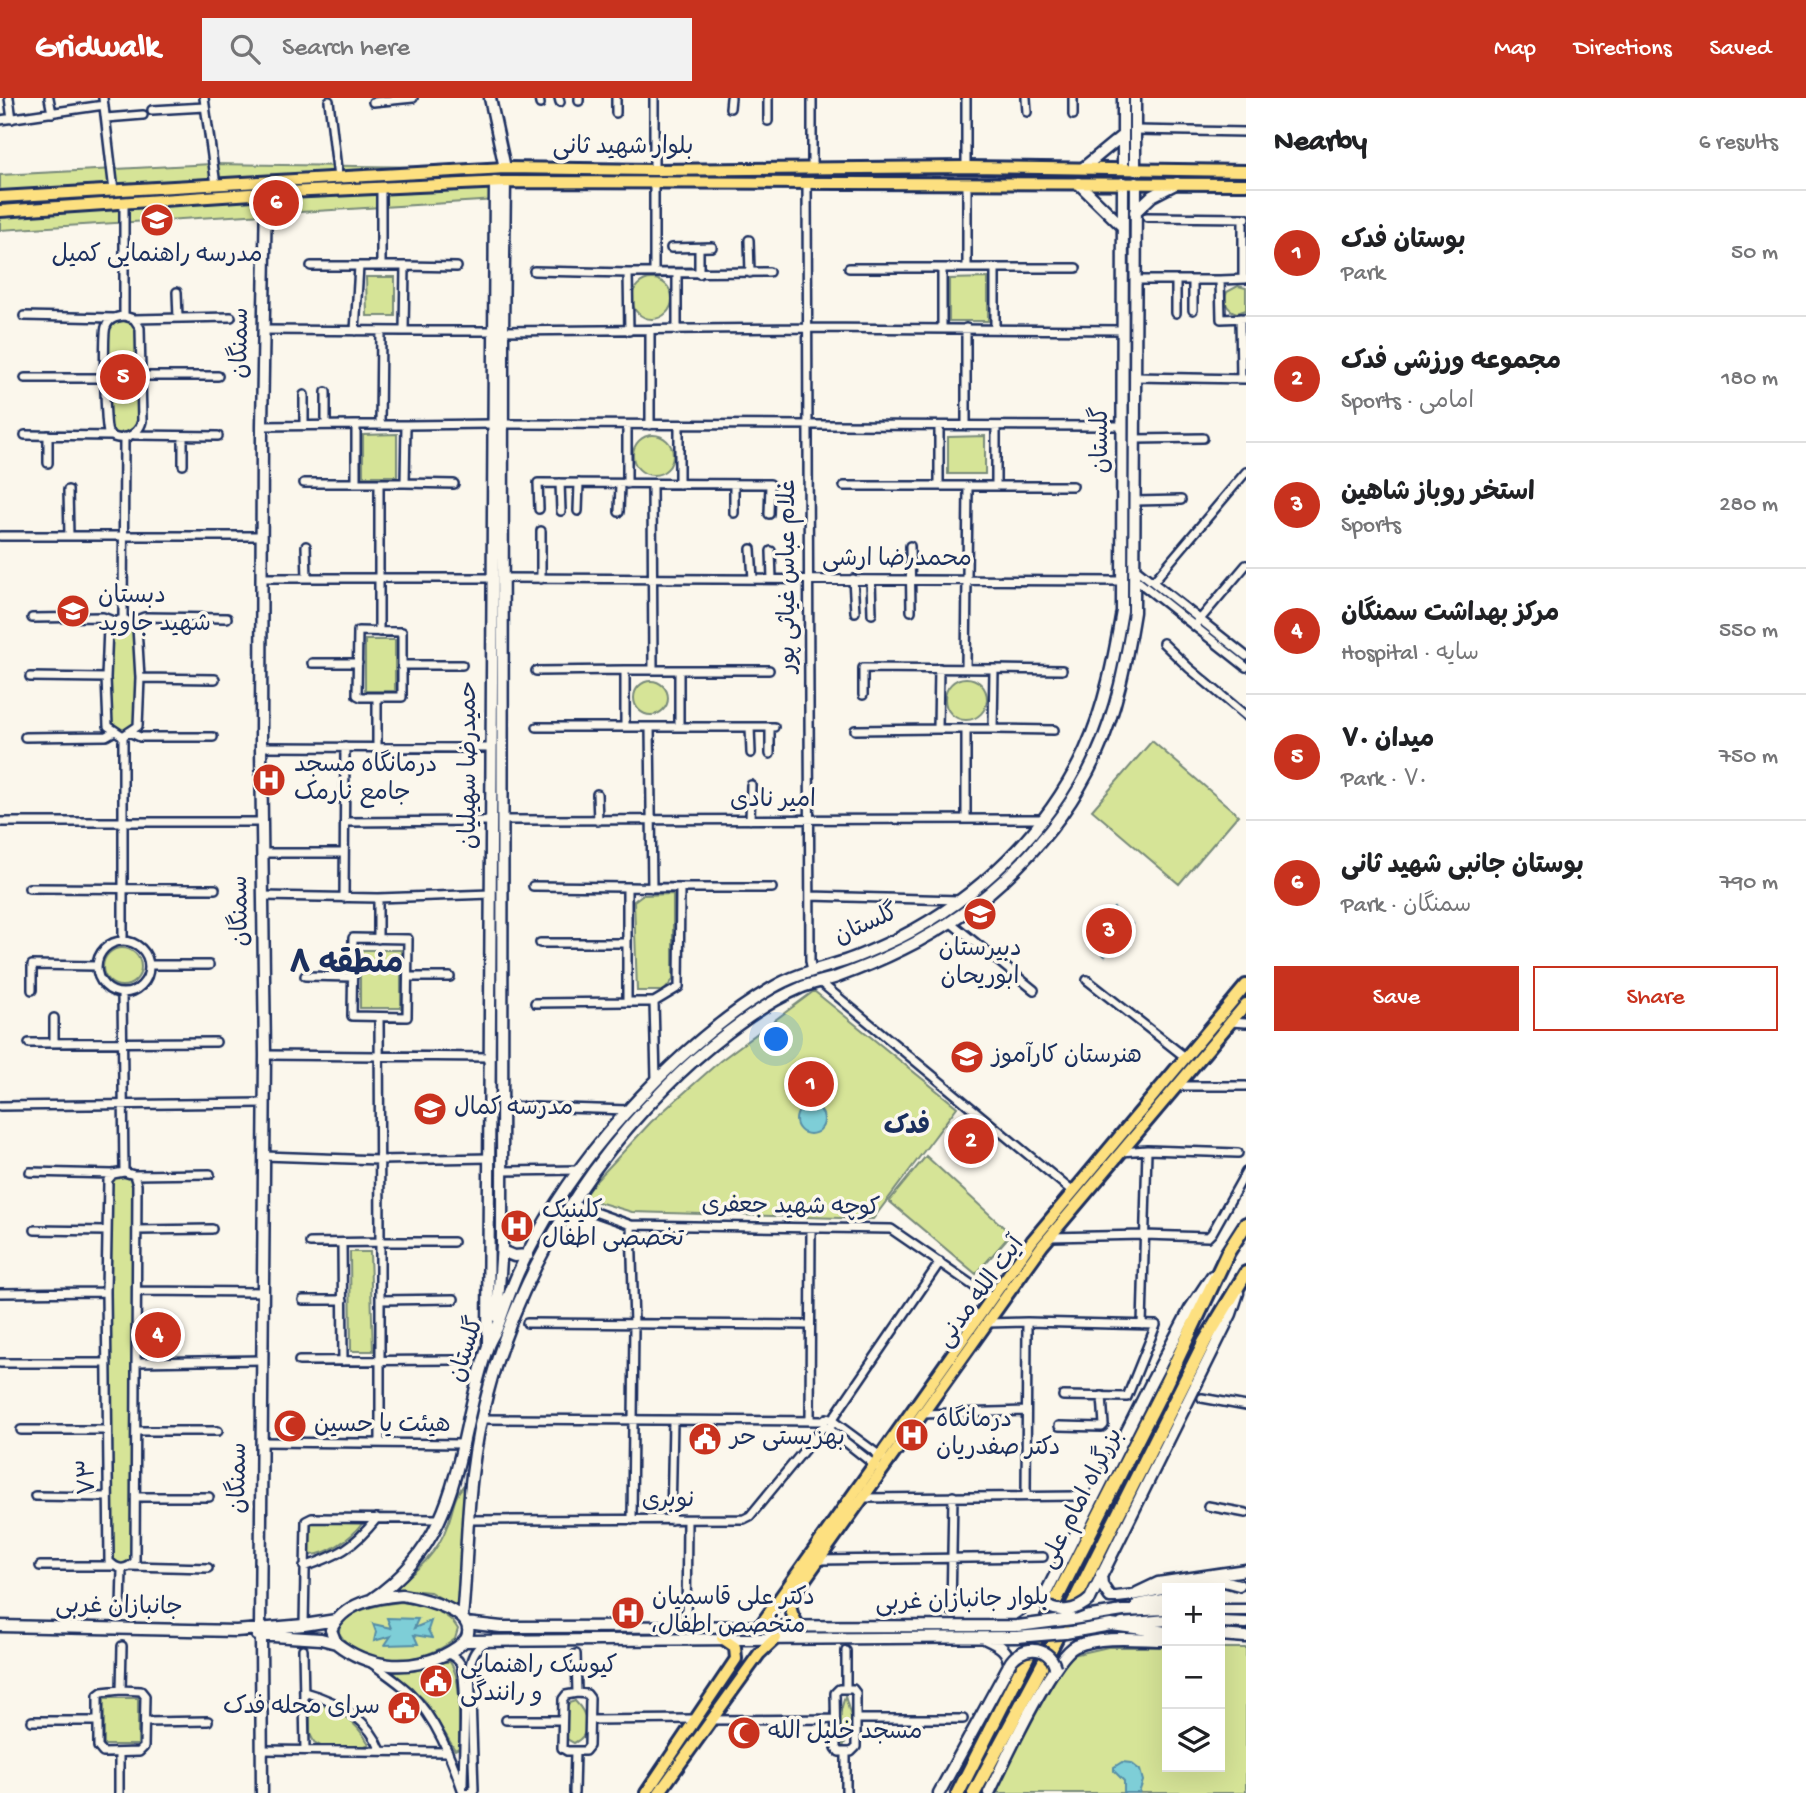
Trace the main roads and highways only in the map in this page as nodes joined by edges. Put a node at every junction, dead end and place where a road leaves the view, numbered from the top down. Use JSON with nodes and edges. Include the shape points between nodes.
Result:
{"nodes":[{"id":1,"x":491,"y":98,"type":"edge"},
{"id":2,"x":1123,"y":98,"type":"edge"},
{"id":3,"x":1135,"y":98,"type":"edge"},
{"id":4,"x":1123,"y":135,"type":"junction"},
{"id":5,"x":1246,"y":164,"type":"edge"},
{"id":6,"x":1083,"y":167,"type":"junction"},
{"id":7,"x":500,"y":168,"type":"junction"},
{"id":8,"x":812,"y":168,"type":"junction"},
{"id":9,"x":1123,"y":169,"type":"junction"},
{"id":10,"x":1135,"y":170,"type":"junction"},
{"id":11,"x":1186,"y":170,"type":"junction"},
{"id":12,"x":1246,"y":171,"type":"edge"},
{"id":13,"x":500,"y":182,"type":"junction"},
{"id":14,"x":807,"y":183,"type":"junction"},
{"id":15,"x":1078,"y":183,"type":"junction"},
{"id":16,"x":1123,"y":183,"type":"junction"},
{"id":17,"x":1136,"y":183,"type":"junction"},
{"id":18,"x":1177,"y":183,"type":"junction"},
{"id":19,"x":1246,"y":184,"type":"edge"},
{"id":20,"x":266,"y":188,"type":"junction"},
{"id":21,"x":217,"y":191,"type":"junction"},
{"id":22,"x":0,"y":197,"type":"edge"},
{"id":23,"x":0,"y":211,"type":"edge"},
{"id":24,"x":1135,"y":212,"type":"junction"},
{"id":25,"x":1123,"y":227,"type":"junction"},
{"id":26,"x":1135,"y":574,"type":"junction"},
{"id":27,"x":1122,"y":581,"type":"junction"},
{"id":28,"x":497,"y":748,"type":"junction"},
{"id":29,"x":502,"y":820,"type":"junction"},
{"id":30,"x":491,"y":821,"type":"junction"},
{"id":31,"x":502,"y":893,"type":"junction"},
{"id":32,"x":491,"y":894,"type":"junction"},
{"id":33,"x":812,"y":970,"type":"junction"},
{"id":34,"x":820,"y":982,"type":"junction"},
{"id":35,"x":1246,"y":985,"type":"edge"},
{"id":36,"x":1246,"y":1004,"type":"edge"},
{"id":37,"x":497,"y":1057,"type":"junction"},
{"id":38,"x":496,"y":1106,"type":"junction"},
{"id":39,"x":502,"y":1157,"type":"junction"},
{"id":40,"x":490,"y":1158,"type":"junction"},
{"id":41,"x":490,"y":1171,"type":"junction"},
{"id":42,"x":502,"y":1171,"type":"junction"},
{"id":43,"x":1077,"y":1195,"type":"junction"},
{"id":44,"x":1246,"y":1224,"type":"edge"},
{"id":45,"x":502,"y":1245,"type":"junction"},
{"id":46,"x":1228,"y":1252,"type":"junction"},
{"id":47,"x":528,"y":1255,"type":"junction"},
{"id":48,"x":1245,"y":1274,"type":"edge"},
{"id":49,"x":497,"y":1328,"type":"junction"},
{"id":50,"x":506,"y":1336,"type":"junction"},
{"id":51,"x":488,"y":1347,"type":"junction"},
{"id":52,"x":881,"y":1463,"type":"junction"},
{"id":53,"x":1246,"y":1570,"type":"edge"},
{"id":54,"x":1101,"y":1574,"type":"junction"},
{"id":55,"x":1208,"y":1583,"type":"edge"},
{"id":56,"x":1242,"y":1584,"type":"edge"},
{"id":57,"x":1162,"y":1589,"type":"edge"},
{"id":58,"x":1137,"y":1592,"type":"junction"},
{"id":59,"x":371,"y":1600,"type":"junction"},
{"id":60,"x":1162,"y":1600,"type":"edge"},
{"id":61,"x":1042,"y":1601,"type":"junction"},
{"id":62,"x":1162,"y":1609,"type":"edge"},
{"id":63,"x":1225,"y":1610,"type":"edge"},
{"id":64,"x":1246,"y":1610,"type":"edge"},
{"id":65,"x":1123,"y":1611,"type":"junction"},
{"id":66,"x":336,"y":1620,"type":"junction"},
{"id":67,"x":464,"y":1620,"type":"junction"},
{"id":68,"x":1162,"y":1620,"type":"edge"},
{"id":69,"x":1225,"y":1622,"type":"edge"},
{"id":70,"x":1246,"y":1623,"type":"edge"},
{"id":71,"x":1111,"y":1625,"type":"junction"},
{"id":72,"x":760,"y":1626,"type":"junction"},
{"id":73,"x":799,"y":1626,"type":"junction"},
{"id":74,"x":1018,"y":1626,"type":"junction"},
{"id":75,"x":1,"y":1627,"type":"edge"},
{"id":76,"x":1162,"y":1631,"type":"edge"},
{"id":77,"x":260,"y":1632,"type":"junction"},
{"id":78,"x":1225,"y":1635,"type":"edge"},
{"id":79,"x":983,"y":1637,"type":"junction"},
{"id":80,"x":1246,"y":1637,"type":"edge"},
{"id":81,"x":722,"y":1638,"type":"junction"},
{"id":82,"x":776,"y":1638,"type":"junction"},
{"id":83,"x":1162,"y":1640,"type":"edge"},
{"id":84,"x":465,"y":1641,"type":"junction"},
{"id":85,"x":336,"y":1643,"type":"junction"},
{"id":86,"x":1009,"y":1665,"type":"junction"},
{"id":87,"x":1055,"y":1667,"type":"junction"},
{"id":88,"x":730,"y":1669,"type":"junction"},
{"id":89,"x":741,"y":1677,"type":"junction"},
{"id":90,"x":261,"y":1793,"type":"edge"},
{"id":91,"x":646,"y":1793,"type":"edge"},
{"id":92,"x":659,"y":1793,"type":"edge"},
{"id":93,"x":939,"y":1793,"type":"edge"},
{"id":94,"x":958,"y":1793,"type":"edge"},
{"id":95,"x":975,"y":1793,"type":"edge"},
{"id":96,"x":989,"y":1793,"type":"edge"}],
"edges":[{"from":1,"to":7,"type":"main road"},
{"from":2,"to":4,"type":"main road"},
{"from":3,"to":10,"type":"main road"},
{"from":4,"to":6,"type":"main road"},
{"from":4,"to":9,"type":"main road"},
{"from":5,"to":11,"type":"main road"},
{"from":6,"to":8,"type":"main road","name":"بلوار شهید ثانی"},
{"from":6,"to":9,"type":"main road","name":"بلوار شهید ثانی"},
{"from":7,"to":8,"type":"main road","name":"بلوار شهید ثانی"},
{"from":7,"to":13,"type":"main road"},
{"from":7,"to":20,"type":"main road","name":"بلوار شهید ثانی","via":[[338,178]]},
{"from":8,"to":14,"type":"main road"},
{"from":9,"to":10,"type":"main road","name":"بلوار شهید ثانی"},
{"from":9,"to":16,"type":"main road"},
{"from":10,"to":11,"type":"main road","name":"بلوار شهید ثانی"},
{"from":10,"to":17,"type":"main road"},
{"from":11,"to":12,"type":"main road","name":"بلوار شهید ثانی"},
{"from":13,"to":14,"type":"main road","name":"بلوار شهید ثانی"},
{"from":13,"to":20,"type":"main road","name":"بلوار شهید ثانی"},
{"from":13,"to":28,"type":"main road","name":"حمیدرضا سهیلیان"},
{"from":14,"to":15,"type":"main road","name":"بلوار شهید ثانی"},
{"from":15,"to":16,"type":"main road","name":"بلوار شهید ثانی"},
{"from":15,"to":25,"type":"main road"},
{"from":16,"to":17,"type":"main road","name":"بلوار شهید ثانی"},
{"from":16,"to":25,"type":"main road","name":"گلستان"},
{"from":17,"to":18,"type":"main road","name":"بلوار شهید ثانی"},
{"from":17,"to":24,"type":"main road","name":"گلستان"},
{"from":18,"to":19,"type":"main road","name":"بلوار شهید ثانی"},
{"from":18,"to":24,"type":"main road","via":[[1152,196]]},
{"from":20,"to":21,"type":"main road","name":"بلوار شهید ثانی"},
{"from":20,"to":77,"type":"main road","name":"سمنگان"},
{"from":21,"to":22,"type":"main road","name":"بلوار شهید ثانی"},
{"from":21,"to":23,"type":"main road","name":"بلوار شهید ثانی"},
{"from":24,"to":26,"type":"main road","name":"گلستان"},
{"from":25,"to":27,"type":"main road","name":"گلستان"},
{"from":26,"to":27,"type":"main road"},
{"from":26,"to":34,"type":"main road","name":"گلستان","via":[[1126,664],[1113,710],[1096,755],[1053,826],[988,895],[950,922],[905,948]]},
{"from":27,"to":33,"type":"main road","name":"گلستان","via":[[1114,662],[1101,706],[1085,750],[1043,819],[980,885],[941,914],[900,937]]},
{"from":28,"to":29,"type":"main road","name":"حمیدرضا سهیلیان"},
{"from":28,"to":30,"type":"main road","name":"حمیدرضا سهیلیان"},
{"from":29,"to":30,"type":"main road"},
{"from":29,"to":31,"type":"main road","name":"حمیدرضا سهیلیان"},
{"from":30,"to":32,"type":"main road","name":"حمیدرضا سهیلیان"},
{"from":31,"to":32,"type":"main road"},
{"from":31,"to":37,"type":"main road","name":"حمیدرضا سهیلیان"},
{"from":32,"to":37,"type":"main road","name":"حمیدرضا سهیلیان"},
{"from":33,"to":34,"type":"main road"},
{"from":33,"to":47,"type":"main road","name":"گلستان","via":[[750,1003],[656,1079],[580,1170]]},
{"from":34,"to":50,"type":"main road","name":"گلستان","via":[[803,986],[717,1042],[664,1088],[612,1146],[530,1276]]},
{"from":35,"to":43,"type":"main road"},
{"from":36,"to":43,"type":"main road","name":"آیت الله مدنی","via":[[1121,1152]]},
{"from":37,"to":38,"type":"main road","name":"حمیدرضا سهیلیان"},
{"from":38,"to":39,"type":"main road","name":"حمیدرضا سهیلیان"},
{"from":38,"to":40,"type":"main road","name":"حمیدرضا سهیلیان"},
{"from":39,"to":40,"type":"main road"},
{"from":39,"to":42,"type":"main road","name":"حمیدرضا سهیلیان"},
{"from":40,"to":41,"type":"main road","name":"حمیدرضا سهیلیان"},
{"from":41,"to":42,"type":"main road"},
{"from":41,"to":51,"type":"main road","name":"حمیدرضا سهیلیان"},
{"from":42,"to":45,"type":"main road","name":"حمیدرضا سهیلیان"},
{"from":43,"to":52,"type":"main road","name":"آیت الله مدنی","via":[[922,1413]]},
{"from":43,"to":52,"type":"main road","name":"آیت الله مدنی","via":[[1032,1241]]},
{"from":44,"to":46,"type":"highway","name":"بزرگراه امام علی"},
{"from":45,"to":47,"type":"main road","via":[[508,1254]]},
{"from":45,"to":49,"type":"main road","name":"حمیدرضا سهیلیان"},
{"from":46,"to":61,"type":"main road","via":[[1184,1321]]},
{"from":46,"to":94,"type":"highway","name":"بزرگراه امام علی"},
{"from":47,"to":49,"type":"main road","name":"گلستان"},
{"from":48,"to":54,"type":"main road","via":[[1231,1314]]},
{"from":48,"to":95,"type":"highway","name":"بزرگراه امام علی","via":[[1205,1341]]},
{"from":49,"to":50,"type":"main road"},
{"from":49,"to":51,"type":"main road","name":"گلستان"},
{"from":50,"to":67,"type":"main road","name":"گلستان","via":[[481,1419],[472,1475]]},
{"from":51,"to":59,"type":"main road","name":"گلستان","via":[[440,1519],[408,1570]]},
{"from":52,"to":72,"type":"main road","name":"آیت الله مدنی"},
{"from":52,"to":73,"type":"main road","name":"آیت الله مدنی","via":[[863,1498],[791,1601],[791,1613]]},
{"from":53,"to":58,"type":"main road","via":[[1158,1583]]},
{"from":54,"to":58,"type":"main road","via":[[1110,1597]]},
{"from":54,"to":61,"type":"main road","bridge":true,"via":[[1083,1606],[1062,1611]]},
{"from":55,"to":56,"type":"main road"},
{"from":57,"to":58,"type":"main road"},
{"from":59,"to":66,"type":"main road"},
{"from":59,"to":67,"type":"main road","via":[[417,1597]]},
{"from":60,"to":65,"type":"main road"},
{"from":61,"to":74,"type":"main road","via":[[1033,1616]]},
{"from":62,"to":65,"type":"main road","name":"بلوار جانبازان غربی"},
{"from":63,"to":64,"type":"main road"},
{"from":65,"to":74,"type":"main road","name":"بلوار جانبازان غربی","bridge":true},
{"from":66,"to":77,"type":"main road","name":"جانبازان غربی"},
{"from":66,"to":85,"type":"main road","via":[[331,1630]]},
{"from":67,"to":72,"type":"main road","via":[[501,1628]]},
{"from":67,"to":84,"type":"main road","name":"گلستان","via":[[468,1629]]},
{"from":68,"to":71,"type":"main road","name":"بلوار جانبازان غربی"},
{"from":69,"to":70,"type":"main road"},
{"from":71,"to":76,"type":"main road","name":"بلوار جانبازان غربی"},
{"from":71,"to":79,"type":"main road","name":"بلوار جانبازان غربی","bridge":true,"via":[[1065,1633]]},
{"from":72,"to":73,"type":"main road"},
{"from":73,"to":74,"type":"main road","name":"بلوار جانبازان غربی"},
{"from":75,"to":77,"type":"main road","name":"جانبازان غربی"},
{"from":77,"to":85,"type":"main road","name":"جانبازان غربی"},
{"from":77,"to":90,"type":"main road","name":"سمنگان"},
{"from":78,"to":80,"type":"main road"},
{"from":79,"to":82,"type":"main road","name":"بلوار جانبازان غربی"},
{"from":79,"to":86,"type":"main road","via":[[1004,1649]]},
{"from":81,"to":82,"type":"main road"},
{"from":81,"to":84,"type":"main road"},
{"from":81,"to":88,"type":"main road","via":[[737,1651]]},
{"from":82,"to":89,"type":"main road"},
{"from":83,"to":87,"type":"main road","via":[[1081,1645]]},
{"from":84,"to":85,"type":"main road","via":[[447,1653],[399,1666],[370,1662]]},
{"from":86,"to":87,"type":"main road","bridge":true,"via":[[1018,1654],[1034,1650],[1045,1652]]},
{"from":86,"to":93,"type":"main road"},
{"from":87,"to":96,"type":"main road"},
{"from":88,"to":89,"type":"main road","via":[[739,1667]]},
{"from":88,"to":91,"type":"main road"},
{"from":89,"to":92,"type":"main road"}]}
